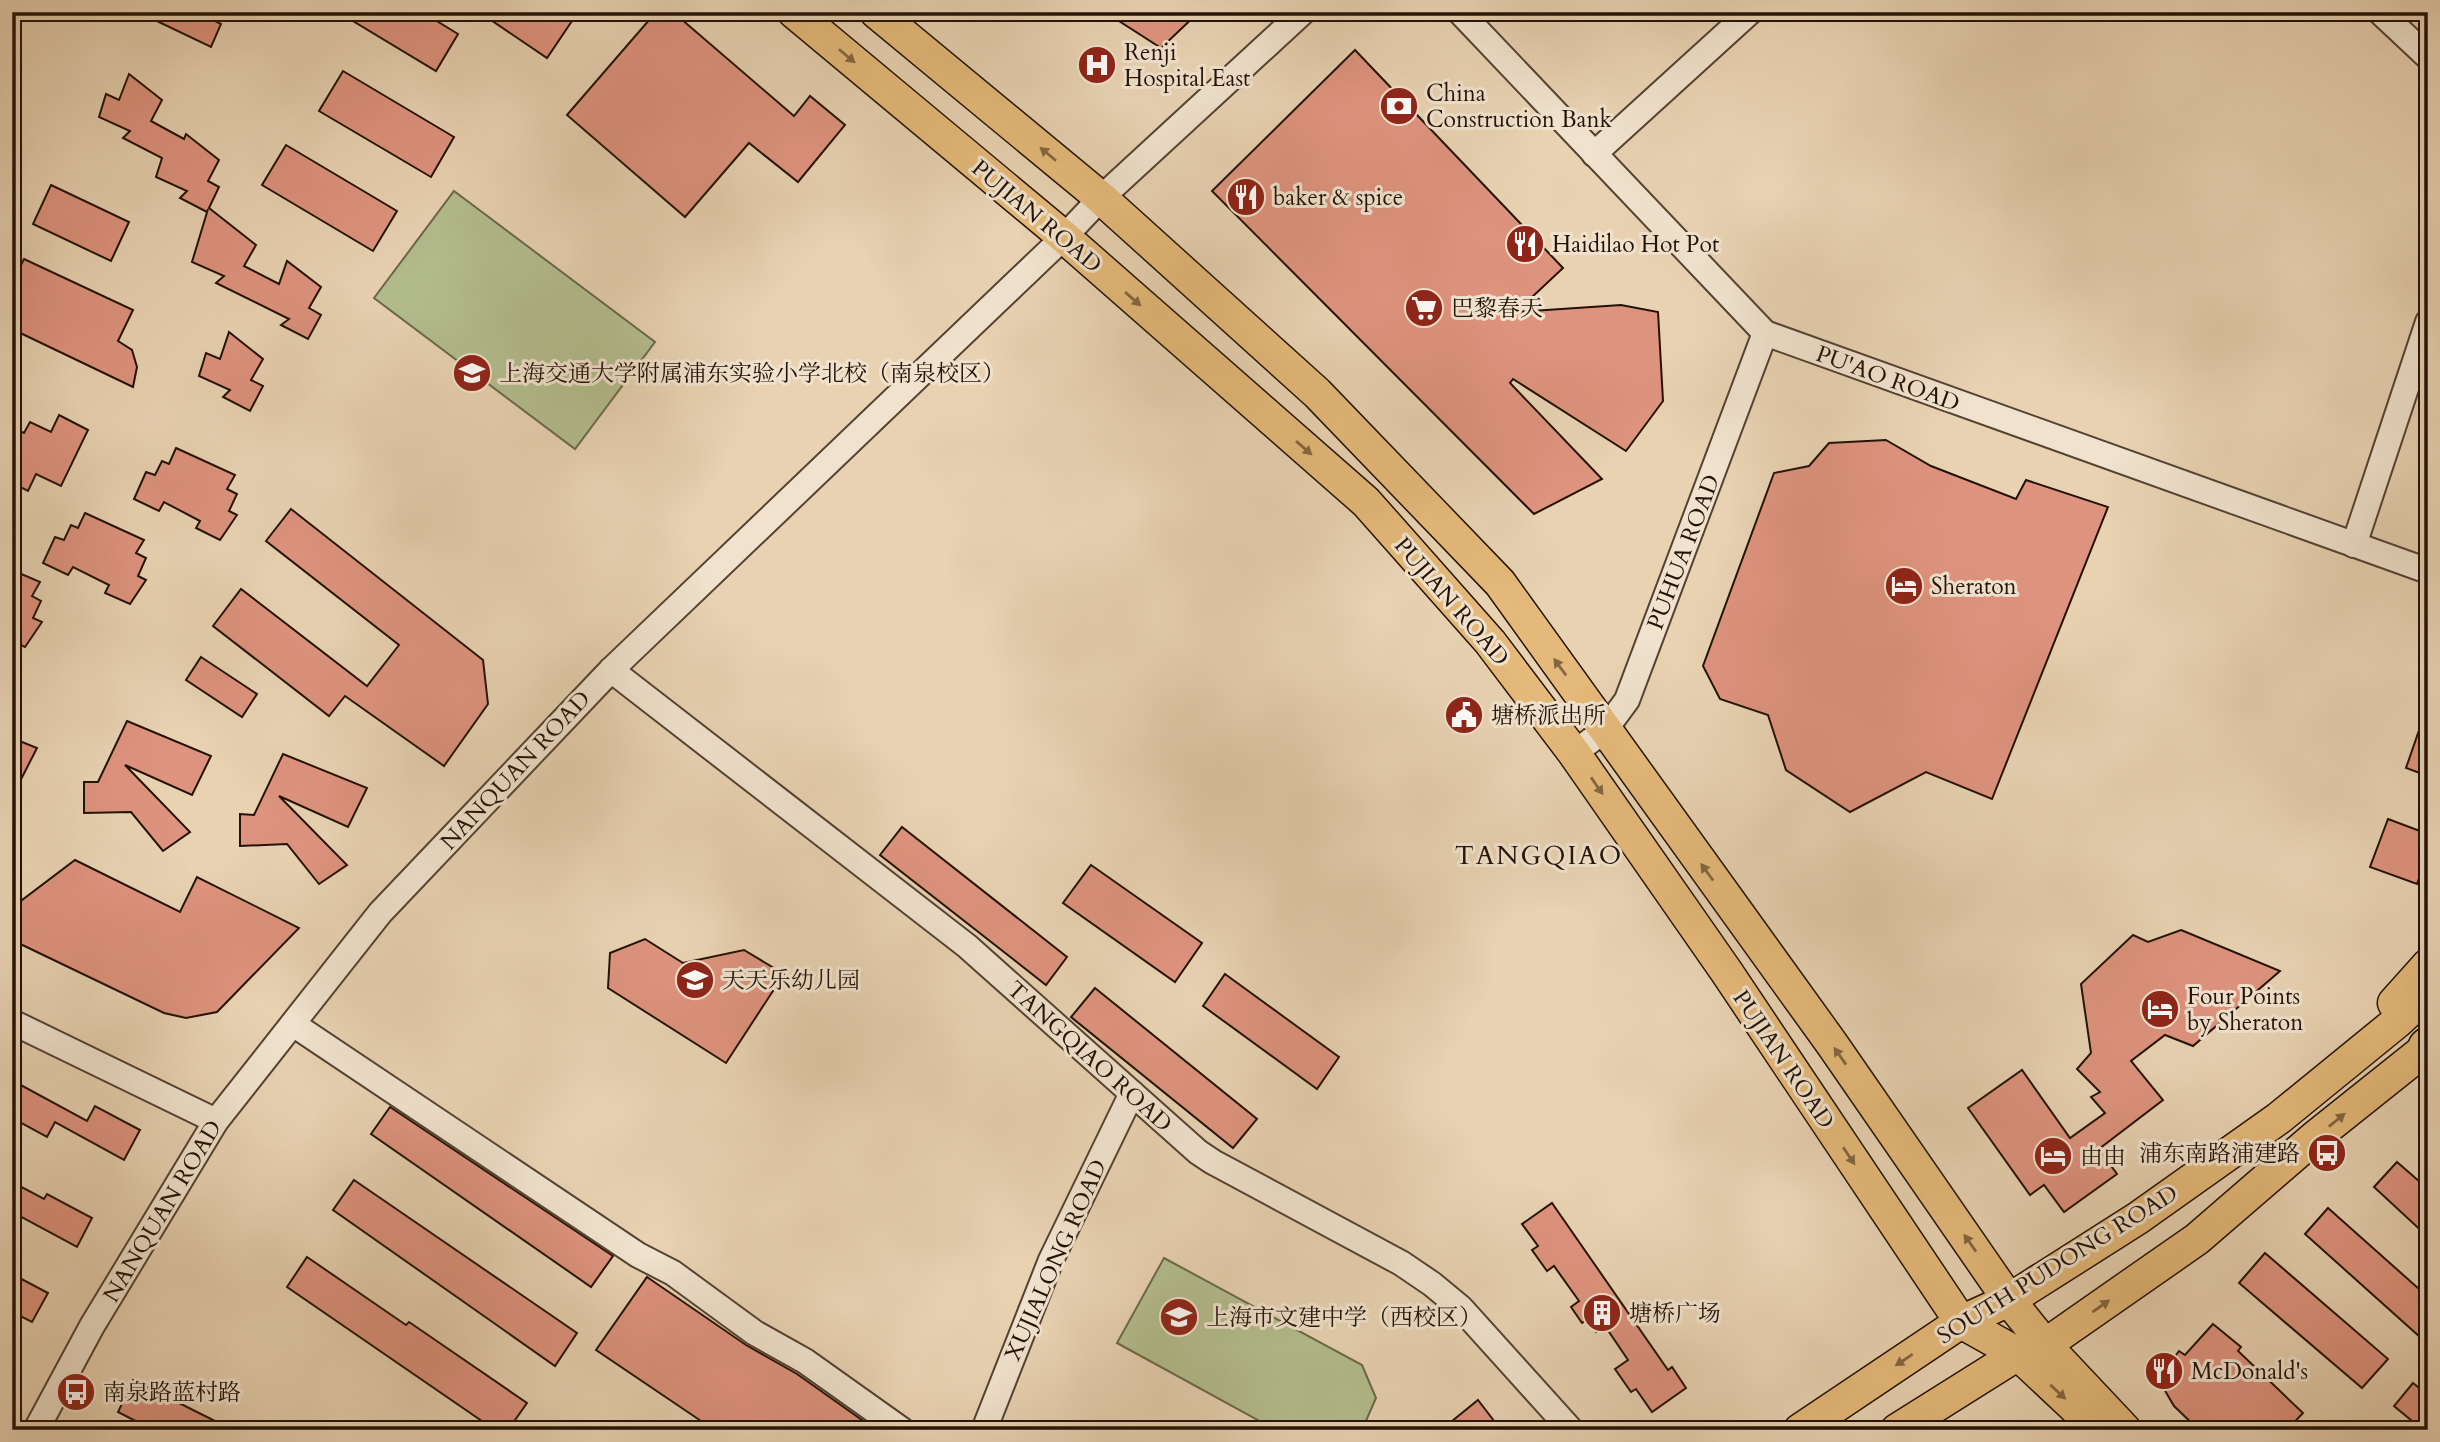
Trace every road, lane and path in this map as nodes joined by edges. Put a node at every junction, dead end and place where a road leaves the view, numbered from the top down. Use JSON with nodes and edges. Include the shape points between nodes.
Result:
{"nodes":[{"id":1,"x":794,"y":12,"type":"edge"},
{"id":2,"x":876,"y":12,"type":"edge"},
{"id":3,"x":1303,"y":12,"type":"edge"},
{"id":4,"x":1460,"y":12,"type":"edge"},
{"id":5,"x":1750,"y":12,"type":"edge"},
{"id":6,"x":2380,"y":12,"type":"edge"},
{"id":7,"x":2428,"y":57,"type":"edge"},
{"id":8,"x":1594,"y":154,"type":"junction"},
{"id":9,"x":1101,"y":198,"type":"junction"},
{"id":10,"x":1064,"y":237,"type":"junction"},
{"id":11,"x":2428,"y":322,"type":"edge"},
{"id":12,"x":1765,"y":334,"type":"junction"},
{"id":13,"x":2354,"y":545,"type":"junction"},
{"id":14,"x":2428,"y":571,"type":"edge"},
{"id":15,"x":611,"y":670,"type":"junction"},
{"id":16,"x":1605,"y":730,"type":"junction"},
{"id":17,"x":1574,"y":753,"type":"junction"},
{"id":18,"x":2428,"y":965,"type":"edge"},
{"id":19,"x":2428,"y":993,"type":"edge"},
{"id":20,"x":12,"y":1021,"type":"edge"},
{"id":21,"x":293,"y":1024,"type":"junction"},
{"id":22,"x":2428,"y":1047,"type":"edge"},
{"id":23,"x":2343,"y":1066,"type":"junction"},
{"id":24,"x":1132,"y":1093,"type":"junction"},
{"id":25,"x":216,"y":1121,"type":"junction"},
{"id":26,"x":2009,"y":1300,"type":"junction"},
{"id":27,"x":1961,"y":1322,"type":"junction"},
{"id":28,"x":2031,"y":1350,"type":"junction"},
{"id":29,"x":36,"y":1430,"type":"edge"},
{"id":30,"x":902,"y":1430,"type":"edge"},
{"id":31,"x":984,"y":1430,"type":"edge"},
{"id":32,"x":1571,"y":1430,"type":"edge"},
{"id":33,"x":1800,"y":1430,"type":"edge"},
{"id":34,"x":1897,"y":1430,"type":"edge"},
{"id":35,"x":2099,"y":1430,"type":"edge"},
{"id":36,"x":2125,"y":1430,"type":"edge"}],
"edges":[{"from":1,"to":10,"type":"main road","name":"PUJIAN ROAD","one_way":true},
{"from":9,"to":2,"type":"main road","name":"PUJIAN ROAD","one_way":true},
{"from":3,"to":9,"type":"street","name":"NANQUAN ROAD"},
{"from":4,"to":8,"type":"street","name":"PU'AO ROAD"},
{"from":5,"to":8,"type":"street"},
{"from":6,"to":7,"type":"street"},
{"from":8,"to":12,"type":"street","name":"PU'AO ROAD"},
{"from":9,"to":10,"type":"street","name":"NANQUAN ROAD"},
{"from":16,"to":9,"type":"main road","name":"PUJIAN ROAD","one_way":true,"via":[[1500,583],[1317,393]]},
{"from":10,"to":15,"type":"street","name":"NANQUAN ROAD"},
{"from":10,"to":17,"type":"main road","name":"PUJIAN ROAD","one_way":true,"via":[[1366,502],[1490,642]]},
{"from":11,"to":13,"type":"street"},
{"from":12,"to":13,"type":"street","name":"PU'AO ROAD"},
{"from":12,"to":16,"type":"street","name":"PUHUA ROAD","via":[[1627,699]]},
{"from":13,"to":14,"type":"street","name":"PU'AO ROAD"},
{"from":15,"to":21,"type":"street","name":"NANQUAN ROAD","via":[[380,913]]},
{"from":15,"to":24,"type":"street","name":"TANGQIAO ROAD","via":[[967,946]]},
{"from":16,"to":17,"type":"street","name":"PUHUA ROAD"},
{"from":26,"to":16,"type":"main road","name":"PUJIAN ROAD","one_way":true},
{"from":17,"to":27,"type":"main road","name":"PUJIAN ROAD","one_way":true},
{"from":18,"to":23,"type":"main road","name":"SOUTH PUDONG ROAD"},
{"from":19,"to":23,"type":"main road","name":"SOUTH PUDONG ROAD"},
{"from":20,"to":25,"type":"street"},
{"from":21,"to":25,"type":"street","name":"NANQUAN ROAD"},
{"from":21,"to":30,"type":"street","via":[[638,1255],[673,1273]]},
{"from":28,"to":22,"type":"main road","one_way":true,"via":[[2197,1238]]},
{"from":23,"to":26,"type":"main road","name":"SOUTH PUDONG ROAD","via":[[2279,1118],[2138,1218]]},
{"from":24,"to":31,"type":"street","name":"XUJIALONG ROAD","via":[[1051,1260]]},
{"from":24,"to":32,"type":"street","name":"TANGQIAO ROAD","via":[[1213,1162],[1433,1284],[1461,1308]]},
{"from":25,"to":29,"type":"street","name":"NANQUAN ROAD","via":[[92,1326]]},
{"from":26,"to":27,"type":"main road","name":"SOUTH PUDONG ROAD"},
{"from":26,"to":28,"type":"main road","name":"PUJIAN ROAD"},
{"from":27,"to":28,"type":"main road"},
{"from":27,"to":33,"type":"main road","name":"SOUTH PUDONG ROAD","one_way":true},
{"from":28,"to":34,"type":"main road"},
{"from":28,"to":35,"type":"main road","one_way":true},
{"from":28,"to":36,"type":"main road"}]}
